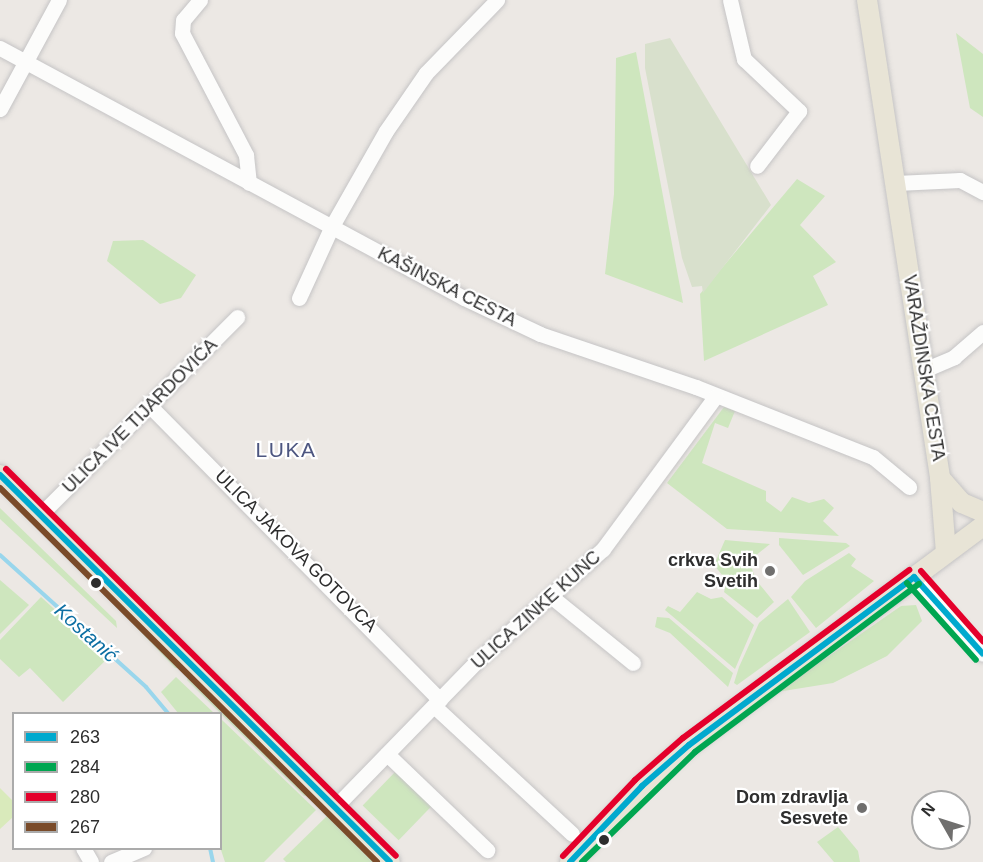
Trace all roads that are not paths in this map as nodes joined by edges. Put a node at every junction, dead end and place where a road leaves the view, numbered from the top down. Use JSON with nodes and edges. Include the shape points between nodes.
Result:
{"nodes":[{"id":1,"x":60,"y":0,"type":"edge"},
{"id":2,"x":200,"y":0,"type":"edge"},
{"id":3,"x":497,"y":0,"type":"edge"},
{"id":4,"x":730,"y":0,"type":"edge"},
{"id":5,"x":867,"y":0,"type":"edge"},
{"id":6,"x":0,"y":48,"type":"edge"},
{"id":7,"x":27,"y":63,"type":"junction"},
{"id":8,"x":0,"y":110,"type":"edge"},
{"id":9,"x":757,"y":166,"type":"dead end"},
{"id":10,"x":249,"y":183,"type":"junction"},
{"id":11,"x":896,"y":183,"type":"junction"},
{"id":12,"x":983,"y":192,"type":"edge"},
{"id":13,"x":332,"y":226,"type":"junction"},
{"id":14,"x":299,"y":298,"type":"dead end"},
{"id":15,"x":237,"y":317,"type":"dead end"},
{"id":16,"x":983,"y":332,"type":"edge"},
{"id":17,"x":924,"y":370,"type":"junction"},
{"id":18,"x":716,"y":396,"type":"junction"},
{"id":19,"x":150,"y":405,"type":"junction"},
{"id":20,"x":0,"y":475,"type":"edge"},
{"id":21,"x":940,"y":478,"type":"junction"},
{"id":22,"x":909,"y":487,"type":"dead end"},
{"id":23,"x":983,"y":512,"type":"edge"},
{"id":24,"x":41,"y":514,"type":"junction"},
{"id":25,"x":983,"y":526,"type":"edge"},
{"id":26,"x":945,"y":553,"type":"junction"},
{"id":27,"x":914,"y":577,"type":"junction"},
{"id":28,"x":553,"y":598,"type":"junction"},
{"id":29,"x":983,"y":654,"type":"edge"},
{"id":30,"x":633,"y":663,"type":"dead end"},
{"id":31,"x":437,"y":703,"type":"junction"},
{"id":32,"x":387,"y":754,"type":"junction"},
{"id":33,"x":335,"y":807,"type":"junction"},
{"id":34,"x":572,"y":834,"type":"dead end"},
{"id":35,"x":141,"y":850,"type":"edge"},
{"id":36,"x":487,"y":850,"type":"dead end"},
{"id":37,"x":111,"y":862,"type":"edge"},
{"id":38,"x":390,"y":862,"type":"edge"},
{"id":39,"x":570,"y":862,"type":"edge"}],
"edges":[{"from":1,"to":7,"type":"street"},
{"from":2,"to":10,"type":"street","via":[[183,20],[182,33],[246,155]]},
{"from":3,"to":13,"type":"street","via":[[421,79]]},
{"from":4,"to":9,"type":"street","via":[[744,59],[799,111]]},
{"from":5,"to":11,"type":"main road","name":"VARAŽDINSKA CESTA"},
{"from":6,"to":7,"type":"street","name":"KAŠINSKA CESTA"},
{"from":7,"to":8,"type":"street"},
{"from":7,"to":10,"type":"street","name":"KAŠINSKA CESTA"},
{"from":10,"to":13,"type":"street","name":"KAŠINSKA CESTA"},
{"from":11,"to":12,"type":"street","via":[[960,180]]},
{"from":11,"to":17,"type":"main road","name":"VARAŽDINSKA CESTA"},
{"from":13,"to":14,"type":"street"},
{"from":13,"to":18,"type":"street","name":"KAŠINSKA CESTA","via":[[540,334]]},
{"from":15,"to":19,"type":"street","name":"ULICA IVE TIJARDOVIĆA"},
{"from":16,"to":17,"type":"street","via":[[954,357]]},
{"from":17,"to":21,"type":"main road","name":"VARAŽDINSKA CESTA"},
{"from":18,"to":22,"type":"street","name":"KAŠINSKA CESTA","via":[[873,457]]},
{"from":18,"to":28,"type":"street","name":"ULICA ZINKE KUNC","via":[[603,549]]},
{"from":19,"to":24,"type":"street","name":"ULICA IVE TIJARDOVIĆA"},
{"from":19,"to":31,"type":"street","name":"ULICA JAKOVA GOTOVCA"},
{"from":20,"to":24,"type":"main road"},
{"from":21,"to":23,"type":"main road","via":[[962,503]]},
{"from":21,"to":26,"type":"main road","name":"VARAŽDINSKA CESTA"},
{"from":24,"to":33,"type":"main road"},
{"from":25,"to":26,"type":"main road"},
{"from":26,"to":27,"type":"main road"},
{"from":27,"to":29,"type":"street"},
{"from":27,"to":39,"type":"main road","via":[[713,726],[642,786]]},
{"from":28,"to":30,"type":"street"},
{"from":28,"to":31,"type":"street","name":"ULICA ZINKE KUNC","via":[[488,652]]},
{"from":31,"to":32,"type":"street","name":"ULICA ZINKE KUNC"},
{"from":31,"to":34,"type":"street","name":"ULICA JAKOVA GOTOVCA"},
{"from":32,"to":33,"type":"street","name":"ULICA ZINKE KUNC"},
{"from":32,"to":36,"type":"street"},
{"from":33,"to":38,"type":"main road"},
{"from":35,"to":37,"type":"street"}]}
